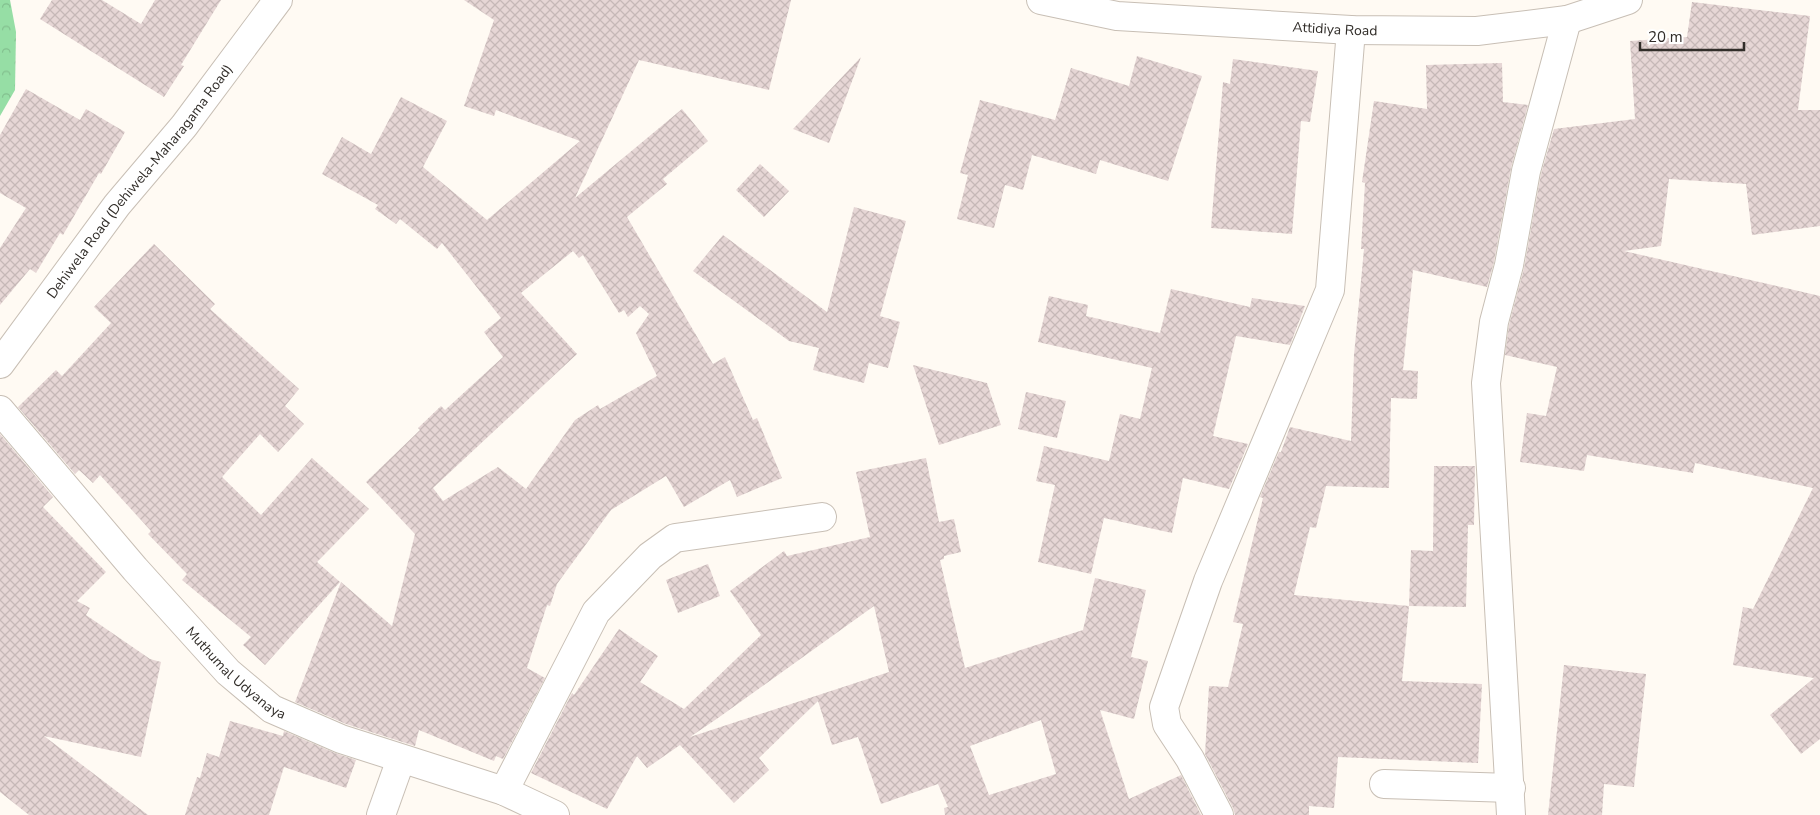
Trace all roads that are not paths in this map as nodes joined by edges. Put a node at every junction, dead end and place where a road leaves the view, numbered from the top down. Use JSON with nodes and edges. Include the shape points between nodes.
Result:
{"nodes":[{"id":1,"x":278,"y":0,"type":"edge"},
{"id":2,"x":1041,"y":0,"type":"edge"},
{"id":3,"x":1628,"y":0,"type":"edge"},
{"id":4,"x":1119,"y":8,"type":"edge"},
{"id":5,"x":1567,"y":20,"type":"junction"},
{"id":6,"x":1351,"y":30,"type":"junction"},
{"id":7,"x":0,"y":364,"type":"edge"},
{"id":8,"x":0,"y":410,"type":"edge"},
{"id":9,"x":822,"y":517,"type":"dead end"},
{"id":10,"x":401,"y":758,"type":"junction"},
{"id":11,"x":1384,"y":784,"type":"dead end"},
{"id":12,"x":1511,"y":788,"type":"junction"},
{"id":13,"x":504,"y":791,"type":"junction"},
{"id":14,"x":381,"y":815,"type":"edge"},
{"id":15,"x":554,"y":815,"type":"edge"},
{"id":16,"x":1220,"y":815,"type":"edge"},
{"id":17,"x":1512,"y":815,"type":"edge"}],
"edges":[{"from":1,"to":7,"type":"street","name":"Dehiwela Road (Dehiwela-Maharagama Road)","via":[[184,126],[117,205]]},
{"from":2,"to":4,"type":"street","name":"Attidiya Road"},
{"from":3,"to":5,"type":"street","name":"Attidiya Road"},
{"from":4,"to":6,"type":"street","name":"Attidiya Road"},
{"from":5,"to":6,"type":"street","name":"Attidiya Road","via":[[1477,31]]},
{"from":5,"to":12,"type":"street","via":[[1526,171],[1509,266],[1494,322],[1486,383]]},
{"from":6,"to":16,"type":"street","via":[[1330,290],[1208,581],[1164,707],[1167,724]]},
{"from":8,"to":10,"type":"street","name":"Muthumal Udyanaya","via":[[135,569],[228,672],[272,709],[341,739]]},
{"from":9,"to":13,"type":"street","via":[[674,538],[650,556],[596,612]]},
{"from":10,"to":13,"type":"street","name":"Muthumal Udyanaya"},
{"from":10,"to":14,"type":"street"},
{"from":11,"to":12,"type":"street"},
{"from":12,"to":17,"type":"street"},
{"from":13,"to":15,"type":"street","name":"Muthumal Udyanaya"}]}
